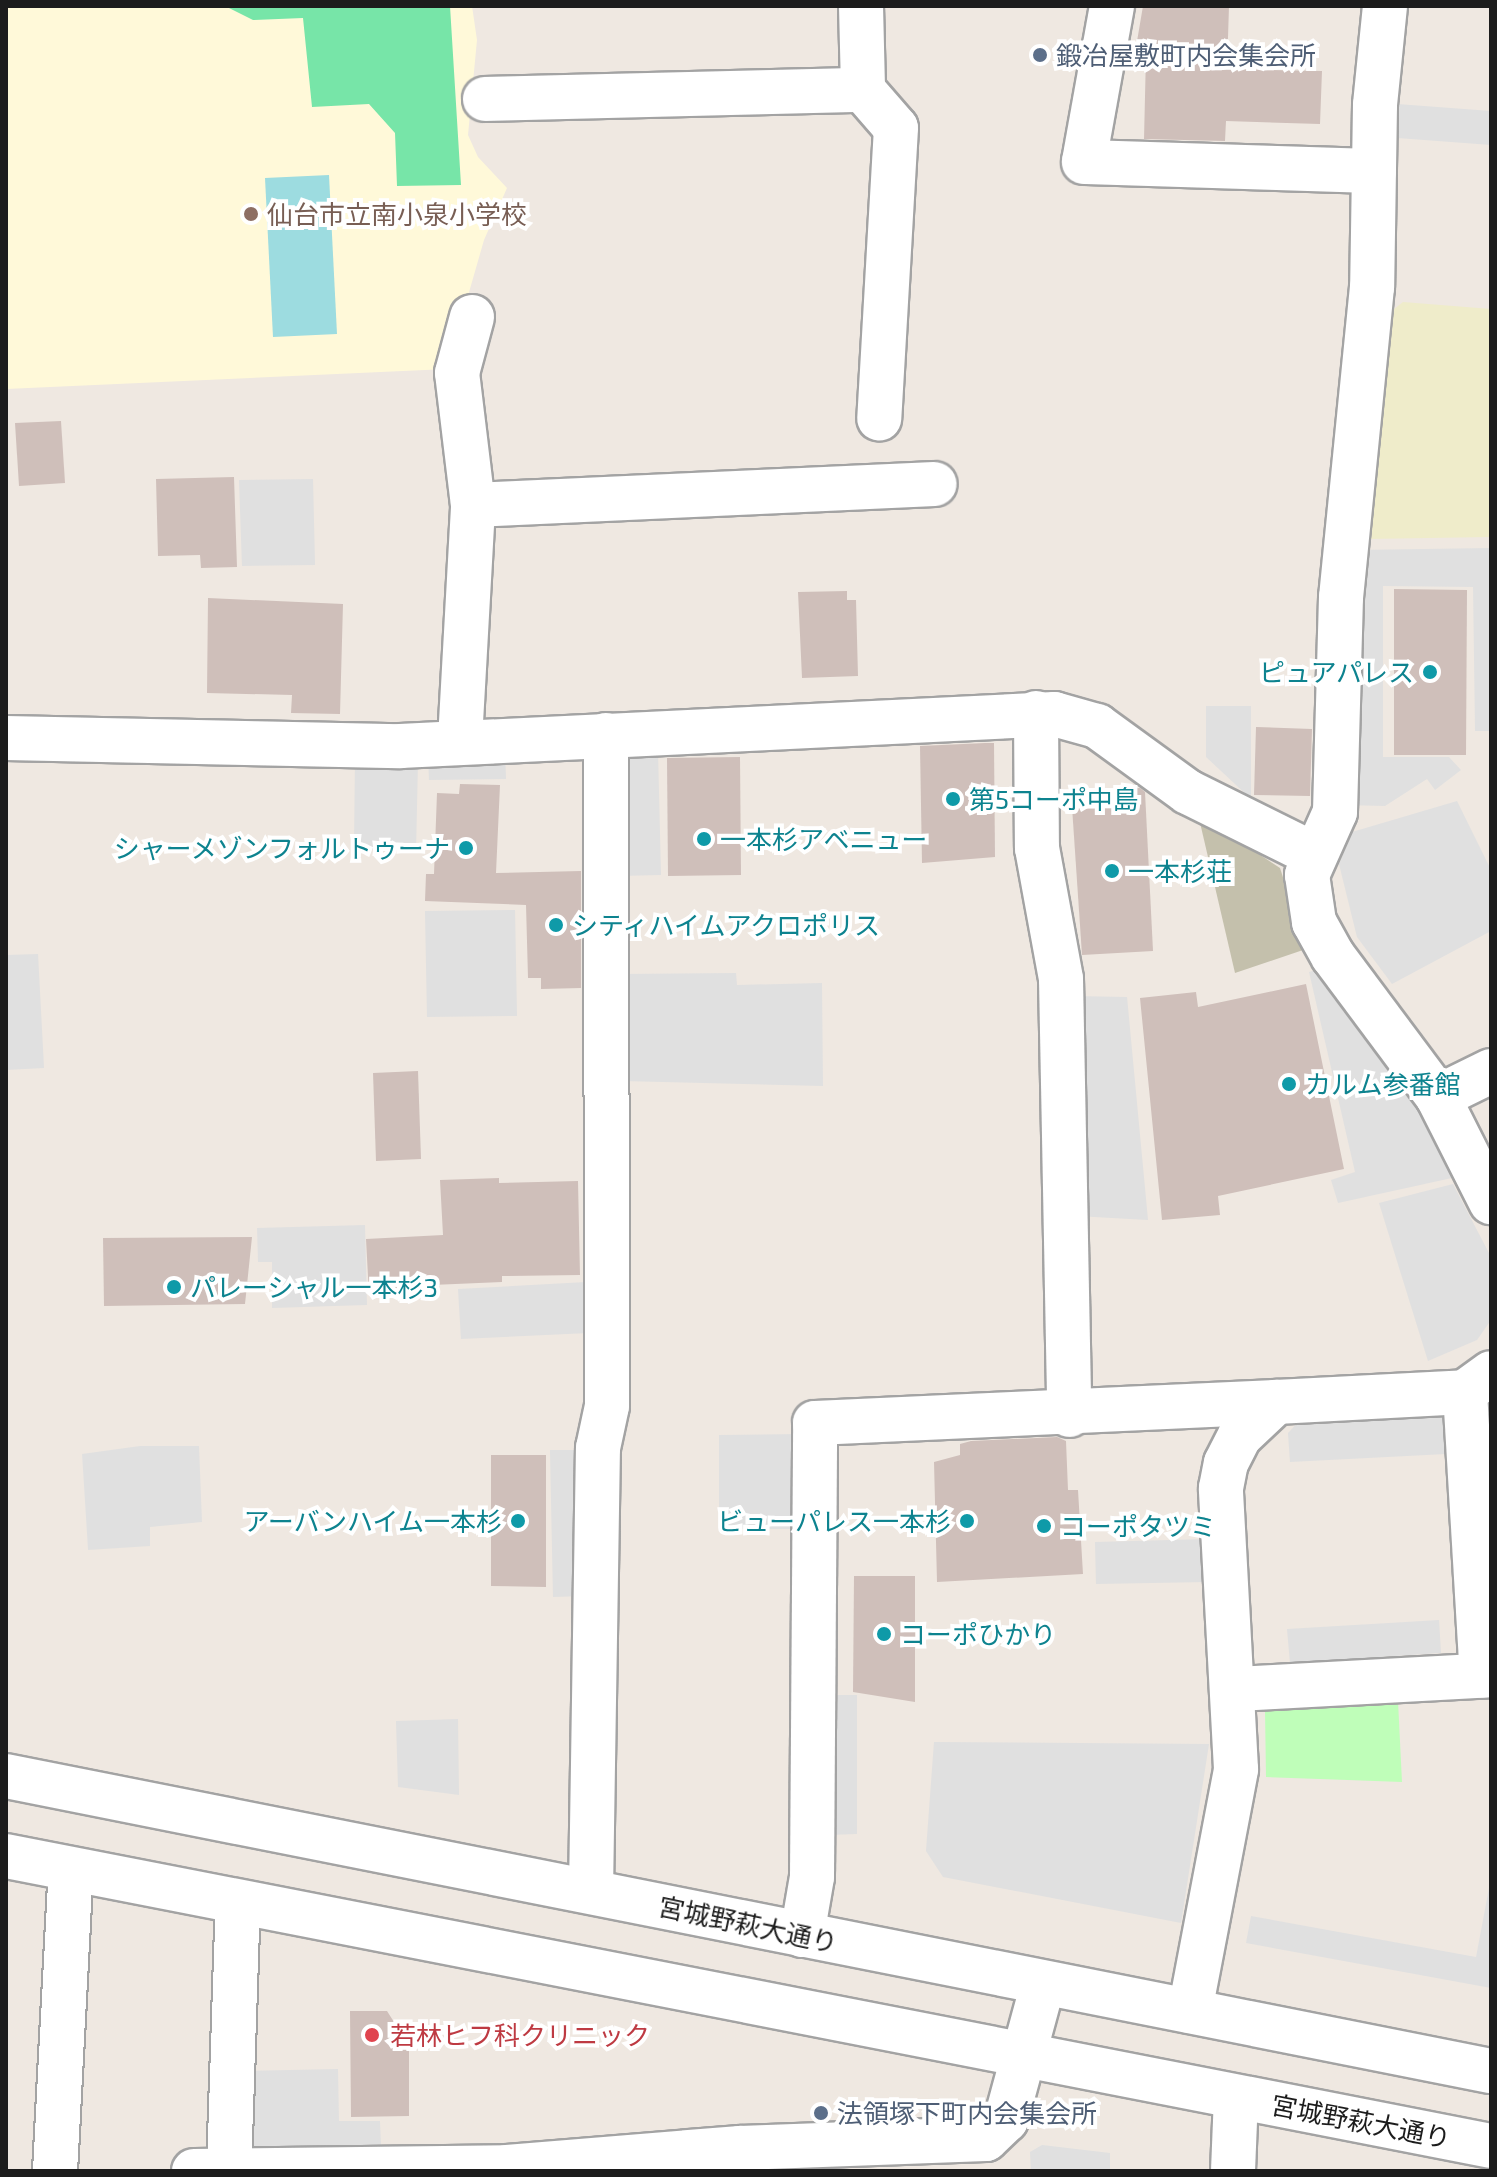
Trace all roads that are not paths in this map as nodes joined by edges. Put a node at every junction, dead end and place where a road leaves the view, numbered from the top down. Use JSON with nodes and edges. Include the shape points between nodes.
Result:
{"nodes":[{"id":1,"x":861,"y":6,"type":"edge"},
{"id":2,"x":1112,"y":6,"type":"edge"},
{"id":3,"x":1385,"y":6,"type":"edge"},
{"id":4,"x":863,"y":90,"type":"junction"},
{"id":5,"x":485,"y":99,"type":"dead end"},
{"id":6,"x":1374,"y":171,"type":"junction"},
{"id":7,"x":472,"y":317,"type":"dead end"},
{"id":8,"x":879,"y":419,"type":"dead end"},
{"id":9,"x":935,"y":484,"type":"dead end"},
{"id":10,"x":473,"y":505,"type":"junction"},
{"id":11,"x":1036,"y":713,"type":"junction"},
{"id":12,"x":606,"y":735,"type":"junction"},
{"id":13,"x":6,"y":738,"type":"edge"},
{"id":14,"x":460,"y":740,"type":"junction"},
{"id":15,"x":1313,"y":854,"type":"junction"},
{"id":16,"x":1491,"y":1071,"type":"edge"},
{"id":17,"x":1438,"y":1097,"type":"junction"},
{"id":18,"x":1491,"y":1202,"type":"edge"},
{"id":19,"x":1478,"y":1383,"type":"edge"},
{"id":20,"x":1276,"y":1402,"type":"junction"},
{"id":21,"x":1069,"y":1415,"type":"junction"},
{"id":22,"x":1487,"y":1675,"type":"edge"},
{"id":23,"x":1236,"y":1689,"type":"junction"},
{"id":24,"x":6,"y":1776,"type":"edge"},
{"id":25,"x":6,"y":1856,"type":"edge"},
{"id":26,"x":71,"y":1870,"type":"junction"},
{"id":27,"x":591,"y":1891,"type":"junction"},
{"id":28,"x":238,"y":1902,"type":"junction"},
{"id":29,"x":802,"y":1935,"type":"junction"},
{"id":30,"x":1043,"y":1984,"type":"junction"},
{"id":31,"x":1190,"y":2011,"type":"junction"},
{"id":32,"x":1028,"y":2056,"type":"junction"},
{"id":33,"x":1491,"y":2071,"type":"edge"},
{"id":34,"x":1236,"y":2097,"type":"junction"},
{"id":35,"x":1491,"y":2146,"type":"edge"},
{"id":36,"x":911,"y":2156,"type":"edge"},
{"id":37,"x":740,"y":2160,"type":"edge"},
{"id":38,"x":272,"y":2169,"type":"edge"},
{"id":39,"x":507,"y":2169,"type":"edge"},
{"id":40,"x":212,"y":2170,"type":"edge"},
{"id":41,"x":55,"y":2171,"type":"edge"},
{"id":42,"x":1233,"y":2171,"type":"edge"}],
"edges":[{"from":1,"to":4,"type":"street"},
{"from":2,"to":6,"type":"street","via":[[1084,162]]},
{"from":3,"to":6,"type":"street"},
{"from":4,"to":5,"type":"street"},
{"from":4,"to":8,"type":"street","via":[[896,128]]},
{"from":6,"to":15,"type":"street","via":[[1372,287],[1341,597],[1335,812]]},
{"from":7,"to":10,"type":"street","via":[[457,373]]},
{"from":9,"to":10,"type":"street"},
{"from":10,"to":14,"type":"street"},
{"from":11,"to":12,"type":"street"},
{"from":11,"to":15,"type":"street","via":[[1097,726],[1188,792]]},
{"from":11,"to":21,"type":"street","via":[[1037,848],[1061,979]]},
{"from":12,"to":14,"type":"street"},
{"from":12,"to":27,"type":"street","via":[[607,1406],[598,1448]]},
{"from":13,"to":14,"type":"street","via":[[400,746]]},
{"from":15,"to":17,"type":"street","via":[[1307,875],[1314,922]]},
{"from":16,"to":17,"type":"street"},
{"from":17,"to":18,"type":"street"},
{"from":19,"to":20,"type":"street"},
{"from":19,"to":22,"type":"street"},
{"from":20,"to":21,"type":"street"},
{"from":20,"to":23,"type":"street","via":[[1240,1436],[1221,1488]]},
{"from":21,"to":29,"type":"street","via":[[815,1423],[812,1877]]},
{"from":22,"to":23,"type":"street"},
{"from":23,"to":31,"type":"street","via":[[1233,1796]]},
{"from":24,"to":27,"type":"street","name":"宮城野萩大通り"},
{"from":25,"to":26,"type":"street","name":"宮城野萩大通り"},
{"from":26,"to":28,"type":"street","name":"宮城野萩大通り"},
{"from":26,"to":41,"type":"street"},
{"from":27,"to":29,"type":"street","name":"宮城野萩大通り"},
{"from":28,"to":32,"type":"street","name":"宮城野萩大通り"},
{"from":28,"to":40,"type":"street"},
{"from":29,"to":30,"type":"street","name":"宮城野萩大通り"},
{"from":30,"to":31,"type":"street","name":"宮城野萩大通り"},
{"from":30,"to":32,"type":"street"},
{"from":31,"to":33,"type":"street","name":"宮城野萩大通り"},
{"from":32,"to":34,"type":"street","name":"宮城野萩大通り"},
{"from":32,"to":36,"type":"street","via":[[1006,2120],[986,2139]]},
{"from":34,"to":35,"type":"street","name":"宮城野萩大通り"},
{"from":34,"to":42,"type":"street"},
{"from":36,"to":37,"type":"street"},
{"from":37,"to":39,"type":"street"},
{"from":38,"to":39,"type":"street"},
{"from":38,"to":40,"type":"street"}]}
